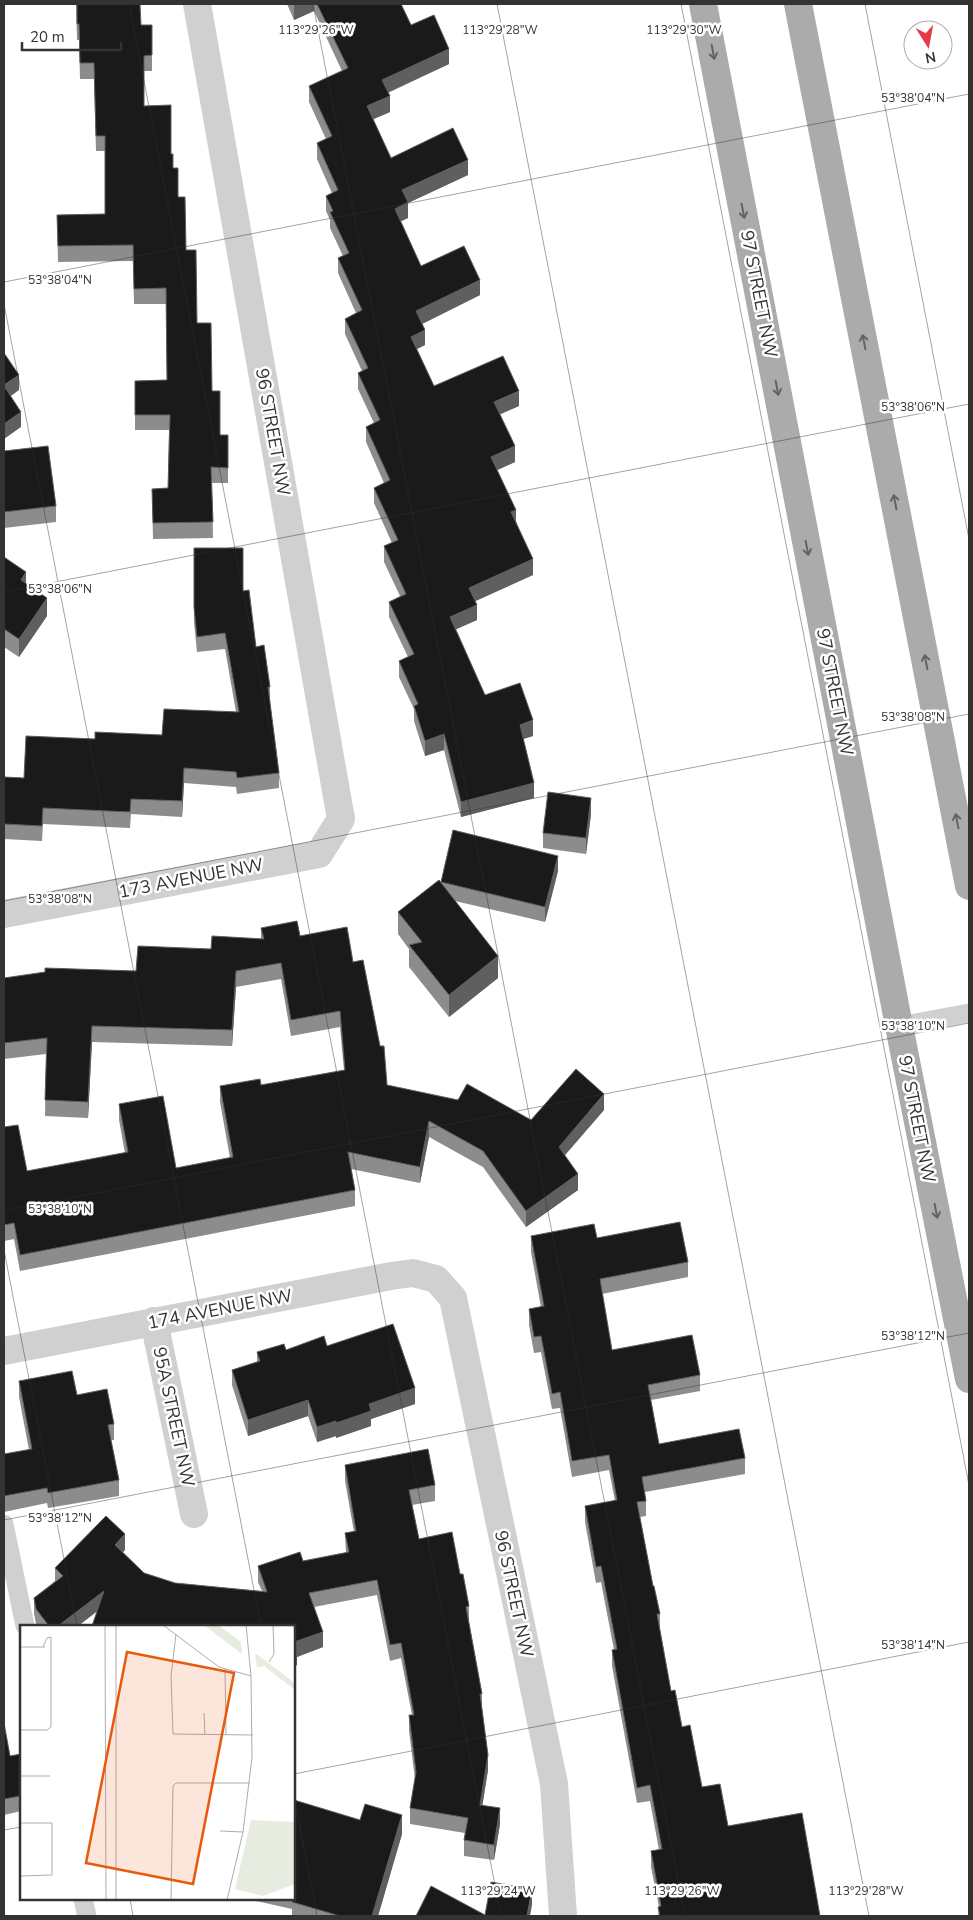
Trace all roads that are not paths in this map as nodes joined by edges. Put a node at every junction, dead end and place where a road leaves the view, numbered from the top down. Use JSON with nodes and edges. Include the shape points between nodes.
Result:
{"nodes":[{"id":1,"x":197,"y":4,"type":"edge"},
{"id":2,"x":703,"y":4,"type":"edge"},
{"id":3,"x":798,"y":4,"type":"edge"},
{"id":4,"x":319,"y":854,"type":"joint"},
{"id":5,"x":969,"y":886,"type":"edge"},
{"id":6,"x":4,"y":914,"type":"edge"},
{"id":7,"x":969,"y":1012,"type":"edge"},
{"id":8,"x":899,"y":1026,"type":"junction"},
{"id":9,"x":436,"y":1280,"type":"joint"},
{"id":10,"x":154,"y":1321,"type":"junction"},
{"id":11,"x":4,"y":1350,"type":"edge"},
{"id":12,"x":969,"y":1379,"type":"edge"},
{"id":13,"x":194,"y":1514,"type":"dead end"},
{"id":14,"x":4,"y":1524,"type":"edge"},
{"id":15,"x":26,"y":1625,"type":"edge"},
{"id":16,"x":83,"y":1900,"type":"edge"},
{"id":17,"x":87,"y":1916,"type":"edge"},
{"id":18,"x":563,"y":1916,"type":"edge"}],
"edges":[{"from":1,"to":4,"type":"street","name":"96 STREET NW","via":[[341,819]]},
{"from":2,"to":8,"type":"main road","name":"97 STREET NW","one_way":true},
{"from":5,"to":3,"type":"main road","one_way":true},
{"from":4,"to":6,"type":"street","name":"173 AVENUE NW"},
{"from":7,"to":8,"type":"lane"},
{"from":8,"to":12,"type":"main road","name":"97 STREET NW","one_way":true},
{"from":9,"to":10,"type":"street","name":"174 AVENUE NW","via":[[413,1273],[398,1275]]},
{"from":9,"to":18,"type":"street","name":"96 STREET NW","via":[[453,1298],[554,1784]]},
{"from":10,"to":11,"type":"street","name":"174 AVENUE NW"},
{"from":10,"to":13,"type":"street","name":"95A STREET NW"},
{"from":14,"to":15,"type":"lane"},
{"from":16,"to":17,"type":"lane"}]}
